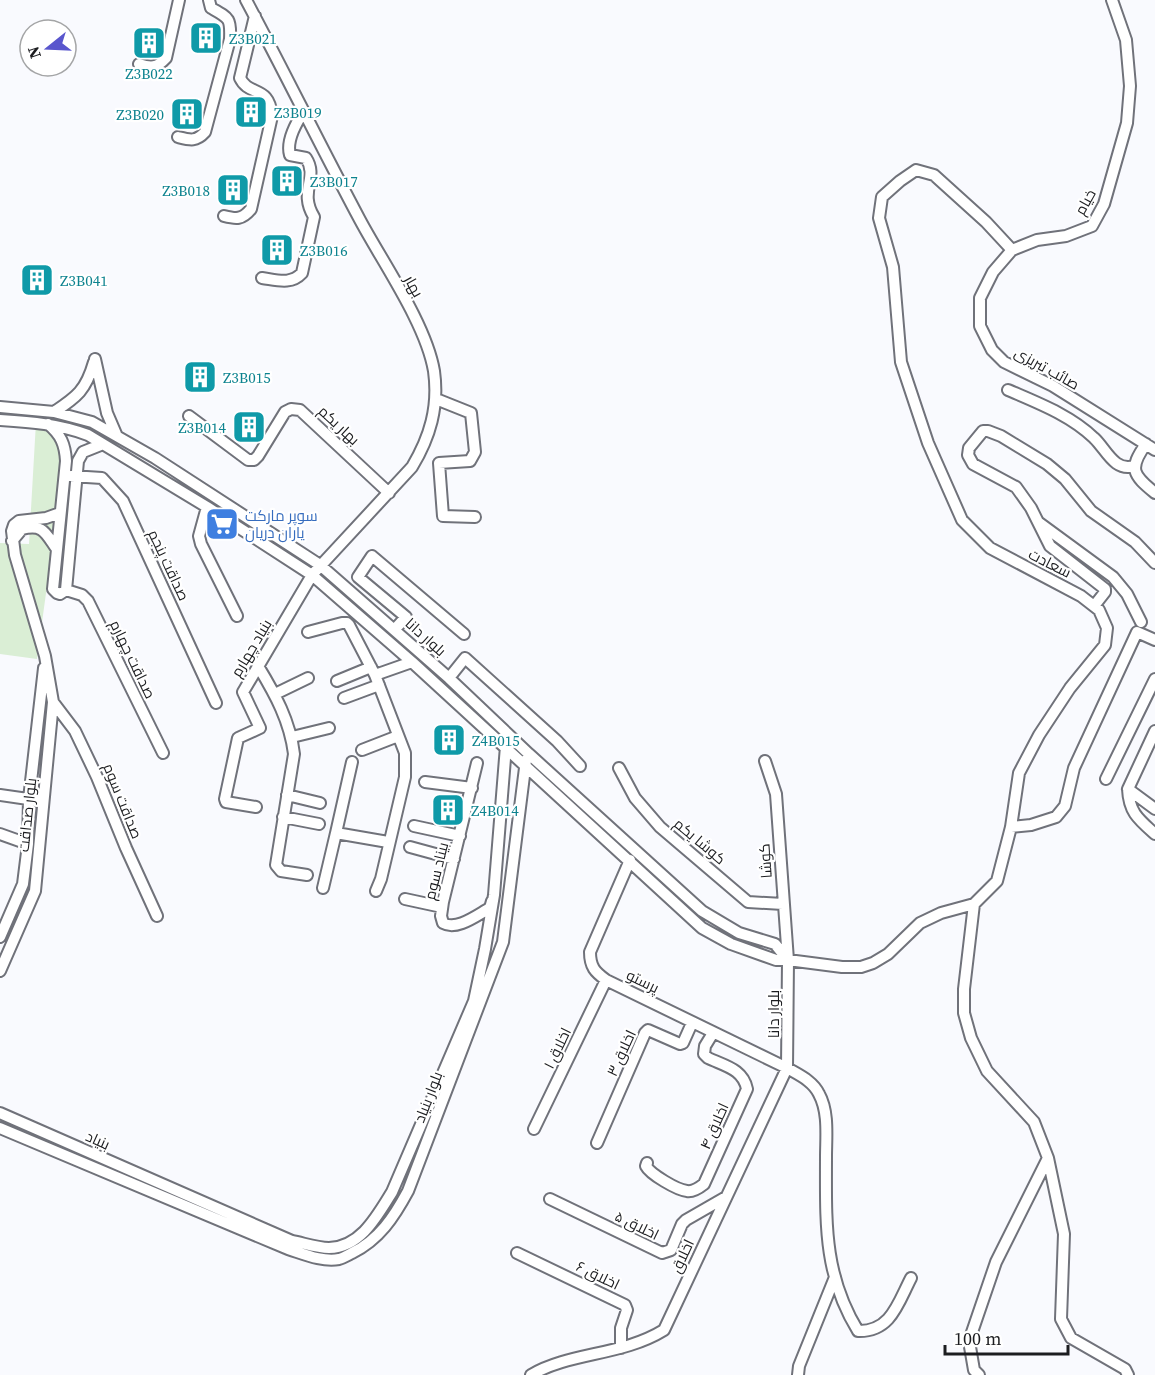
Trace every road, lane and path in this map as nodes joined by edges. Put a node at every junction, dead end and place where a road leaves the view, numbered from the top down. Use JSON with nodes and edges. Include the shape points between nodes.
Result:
{"nodes":[{"id":1,"x":179,"y":0,"type":"edge"},
{"id":2,"x":209,"y":0,"type":"edge"},
{"id":3,"x":246,"y":0,"type":"edge"},
{"id":4,"x":1112,"y":0,"type":"edge"},
{"id":5,"x":255,"y":16,"type":"junction"},
{"id":6,"x":139,"y":64,"type":"dead end"},
{"id":7,"x":304,"y":111,"type":"junction"},
{"id":8,"x":178,"y":137,"type":"dead end"},
{"id":9,"x":224,"y":216,"type":"dead end"},
{"id":10,"x":1012,"y":250,"type":"junction"},
{"id":11,"x":261,"y":278,"type":"dead end"},
{"id":12,"x":1008,"y":390,"type":"dead end"},
{"id":13,"x":436,"y":399,"type":"junction"},
{"id":14,"x":0,"y":407,"type":"edge"},
{"id":15,"x":54,"y":412,"type":"junction"},
{"id":16,"x":189,"y":416,"type":"dead end"},
{"id":17,"x":0,"y":420,"type":"edge"},
{"id":18,"x":48,"y":424,"type":"junction"},
{"id":19,"x":116,"y":434,"type":"junction"},
{"id":20,"x":103,"y":444,"type":"junction"},
{"id":21,"x":1150,"y":447,"type":"edge"},
{"id":22,"x":1134,"y":466,"type":"junction"},
{"id":23,"x":70,"y":476,"type":"junction"},
{"id":24,"x":389,"y":493,"type":"junction"},
{"id":25,"x":1155,"y":493,"type":"edge"},
{"id":26,"x":207,"y":507,"type":"junction"},
{"id":27,"x":60,"y":513,"type":"junction"},
{"id":28,"x":475,"y":517,"type":"dead end"},
{"id":29,"x":1037,"y":521,"type":"junction"},
{"id":30,"x":12,"y":541,"type":"junction"},
{"id":31,"x":56,"y":548,"type":"junction"},
{"id":32,"x":1155,"y":563,"type":"edge"},
{"id":33,"x":320,"y":565,"type":"junction"},
{"id":34,"x":312,"y":574,"type":"junction"},
{"id":35,"x":66,"y":590,"type":"junction"},
{"id":36,"x":1094,"y":606,"type":"junction"},
{"id":37,"x":237,"y":616,"type":"dead end"},
{"id":38,"x":1141,"y":622,"type":"dead end"},
{"id":39,"x":394,"y":629,"type":"junction"},
{"id":40,"x":308,"y":632,"type":"dead end"},
{"id":41,"x":464,"y":634,"type":"dead end"},
{"id":42,"x":1155,"y":640,"type":"edge"},
{"id":43,"x":45,"y":656,"type":"junction"},
{"id":44,"x":412,"y":662,"type":"junction"},
{"id":45,"x":258,"y":666,"type":"junction"},
{"id":46,"x":375,"y":676,"type":"junction"},
{"id":47,"x":308,"y":678,"type":"dead end"},
{"id":48,"x":449,"y":678,"type":"junction"},
{"id":49,"x":1155,"y":680,"type":"edge"},
{"id":50,"x":337,"y":681,"type":"dead end"},
{"id":51,"x":275,"y":694,"type":"junction"},
{"id":52,"x":344,"y":698,"type":"dead end"},
{"id":53,"x":53,"y":702,"type":"junction"},
{"id":54,"x":216,"y":703,"type":"dead end"},
{"id":55,"x":329,"y":728,"type":"dead end"},
{"id":56,"x":1155,"y":731,"type":"edge"},
{"id":57,"x":398,"y":736,"type":"junction"},
{"id":58,"x":292,"y":737,"type":"junction"},
{"id":59,"x":508,"y":742,"type":"junction"},
{"id":60,"x":362,"y":750,"type":"dead end"},
{"id":61,"x":163,"y":753,"type":"dead end"},
{"id":62,"x":526,"y":760,"type":"junction"},
{"id":63,"x":765,"y":761,"type":"dead end"},
{"id":64,"x":352,"y":762,"type":"dead end"},
{"id":65,"x":477,"y":763,"type":"dead end"},
{"id":66,"x":580,"y":766,"type":"dead end"},
{"id":67,"x":619,"y":768,"type":"dead end"},
{"id":68,"x":1106,"y":779,"type":"dead end"},
{"id":69,"x":425,"y":782,"type":"dead end"},
{"id":70,"x":472,"y":788,"type":"junction"},
{"id":71,"x":1128,"y":789,"type":"junction"},
{"id":72,"x":0,"y":795,"type":"edge"},
{"id":73,"x":287,"y":795,"type":"junction"},
{"id":74,"x":29,"y":799,"type":"junction"},
{"id":75,"x":42,"y":801,"type":"junction"},
{"id":76,"x":320,"y":803,"type":"dead end"},
{"id":77,"x":256,"y":807,"type":"dead end"},
{"id":78,"x":1155,"y":809,"type":"edge"},
{"id":79,"x":283,"y":817,"type":"junction"},
{"id":80,"x":318,"y":824,"type":"dead end"},
{"id":81,"x":414,"y":826,"type":"dead end"},
{"id":82,"x":1011,"y":827,"type":"junction"},
{"id":83,"x":336,"y":833,"type":"junction"},
{"id":84,"x":0,"y":834,"type":"edge"},
{"id":85,"x":1155,"y":834,"type":"edge"},
{"id":86,"x":460,"y":836,"type":"junction"},
{"id":87,"x":388,"y":842,"type":"junction"},
{"id":88,"x":28,"y":844,"type":"junction"},
{"id":89,"x":410,"y":847,"type":"dead end"},
{"id":90,"x":454,"y":859,"type":"junction"},
{"id":91,"x":630,"y":860,"type":"junction"},
{"id":92,"x":307,"y":875,"type":"dead end"},
{"id":93,"x":323,"y":888,"type":"dead end"},
{"id":94,"x":376,"y":891,"type":"dead end"},
{"id":95,"x":494,"y":895,"type":"junction"},
{"id":96,"x":405,"y":899,"type":"dead end"},
{"id":97,"x":783,"y":904,"type":"junction"},
{"id":98,"x":974,"y":904,"type":"junction"},
{"id":99,"x":442,"y":907,"type":"junction"},
{"id":100,"x":156,"y":916,"type":"dead end"},
{"id":101,"x":0,"y":937,"type":"edge"},
{"id":102,"x":788,"y":960,"type":"junction"},
{"id":103,"x":0,"y":971,"type":"edge"},
{"id":104,"x":606,"y":980,"type":"junction"},
{"id":105,"x":692,"y":1023,"type":"junction"},
{"id":106,"x":713,"y":1033,"type":"junction"},
{"id":107,"x":788,"y":1068,"type":"junction"},
{"id":108,"x":0,"y":1113,"type":"edge"},
{"id":109,"x":0,"y":1128,"type":"edge"},
{"id":110,"x":534,"y":1129,"type":"dead end"},
{"id":111,"x":597,"y":1143,"type":"dead end"},
{"id":112,"x":1048,"y":1158,"type":"junction"},
{"id":113,"x":647,"y":1163,"type":"dead end"},
{"id":114,"x":726,"y":1196,"type":"junction"},
{"id":115,"x":184,"y":1198,"type":"junction"},
{"id":116,"x":550,"y":1199,"type":"dead end"},
{"id":117,"x":518,"y":1253,"type":"dead end"},
{"id":118,"x":835,"y":1278,"type":"junction"},
{"id":119,"x":911,"y":1278,"type":"dead end"},
{"id":120,"x":621,"y":1348,"type":"junction"},
{"id":121,"x":531,"y":1375,"type":"edge"},
{"id":122,"x":798,"y":1375,"type":"edge"},
{"id":123,"x":979,"y":1375,"type":"edge"},
{"id":124,"x":1128,"y":1375,"type":"edge"}],
"edges":[{"from":1,"to":6,"type":"street","via":[[166,58],[152,68]]},
{"from":2,"to":8,"type":"street","via":[[211,8],[227,17],[230,39],[205,132],[191,141]]},
{"from":3,"to":5,"type":"street","name":"بهار"},
{"from":4,"to":10,"type":"street","name":"خیام","via":[[1126,40],[1131,86],[1127,123],[1104,204],[1092,225]]},
{"from":5,"to":7,"type":"street","name":"بهار"},
{"from":5,"to":9,"type":"street","via":[[240,78],[243,84],[266,96],[272,116],[251,210],[237,219]]},
{"from":7,"to":11,"type":"street","via":[[295,124],[289,149],[290,155],[306,158],[311,173],[306,196],[314,216],[302,273],[291,282]]},
{"from":7,"to":13,"type":"street","name":"بهار","via":[[426,342]]},
{"from":10,"to":21,"type":"street","name":"صائب تبریزی","via":[[993,272],[980,298],[980,326],[992,350],[1004,362],[1053,386]]},
{"from":10,"to":36,"type":"street","name":"سعادت","via":[[934,175],[916,170],[882,197],[879,218],[892,267],[901,362],[928,444],[962,520],[990,548]]},
{"from":12,"to":22,"type":"street","via":[[1060,413],[1096,439],[1114,461],[1123,467]]},
{"from":13,"to":24,"type":"street","name":"بهار","via":[[424,448]]},
{"from":13,"to":28,"type":"street","via":[[471,413],[475,452],[470,461],[439,463],[443,516]]},
{"from":14,"to":15,"type":"street","name":"بلوار دانا"},
{"from":15,"to":19,"type":"street","name":"بلوار دانا","via":[[92,422]]},
{"from":15,"to":19,"type":"street","via":[[81,392],[95,359],[107,414]]},
{"from":16,"to":24,"type":"street","name":"بهار یکم","via":[[248,460],[254,460],[285,412],[300,410]]},
{"from":17,"to":18,"type":"street","name":"بلوار دانا"},
{"from":18,"to":20,"type":"street","name":"بلوار دانا","via":[[71,428]]},
{"from":18,"to":23,"type":"street","via":[[60,434]]},
{"from":19,"to":33,"type":"street","name":"بلوار دانا"},
{"from":20,"to":23,"type":"street","via":[[84,452]]},
{"from":20,"to":26,"type":"street","name":"بلوار دانا"},
{"from":21,"to":22,"type":"street","via":[[1137,456]]},
{"from":22,"to":25,"type":"street","via":[[1136,474]]},
{"from":23,"to":27,"type":"street"},
{"from":23,"to":35,"type":"street"},
{"from":23,"to":54,"type":"street","name":"صداقت پنجم","via":[[102,478],[123,501]]},
{"from":24,"to":33,"type":"street","name":"بهار"},
{"from":26,"to":34,"type":"street","name":"بلوار دانا"},
{"from":26,"to":37,"type":"street","via":[[199,536],[201,544]]},
{"from":27,"to":30,"type":"street","via":[[19,521],[12,531]]},
{"from":27,"to":31,"type":"street"},
{"from":29,"to":32,"type":"street","via":[[1016,487],[973,464],[969,448],[983,431],[1001,436],[1047,464],[1065,479],[1091,512],[1135,542]]},
{"from":29,"to":36,"type":"street","via":[[1050,546],[1105,589]]},
{"from":29,"to":38,"type":"street","via":[[1113,577]]},
{"from":30,"to":31,"type":"street","via":[[22,529],[38,527]]},
{"from":30,"to":43,"type":"street","name":"بلوار صداقت"},
{"from":31,"to":35,"type":"street","via":[[53,589],[60,594]]},
{"from":33,"to":34,"type":"street","name":"بهار"},
{"from":33,"to":39,"type":"street","name":"بلوار دانا"},
{"from":34,"to":44,"type":"street","name":"بلوار دانا"},
{"from":34,"to":45,"type":"street","name":"بنیاد چهارم"},
{"from":35,"to":61,"type":"street","name":"صداقت چهارم","via":[[88,601]]},
{"from":36,"to":82,"type":"street","via":[[1107,628],[1105,645],[1070,688],[1024,763]]},
{"from":39,"to":41,"type":"street","via":[[406,617],[357,577],[372,556]]},
{"from":39,"to":48,"type":"street","name":"بلوار دانا"},
{"from":40,"to":46,"type":"street","via":[[347,623]]},
{"from":42,"to":82,"type":"street","via":[[1137,632],[1074,768],[1065,806],[1056,818]]},
{"from":43,"to":53,"type":"street","name":"بلوار صداقت"},
{"from":43,"to":74,"type":"street","name":"بلوار صداقت"},
{"from":44,"to":46,"type":"street"},
{"from":44,"to":59,"type":"street","name":"بلوار دانا"},
{"from":45,"to":51,"type":"street"},
{"from":45,"to":77,"type":"street","name":"بنیاد چهارم","via":[[243,692],[260,728],[238,738],[224,795],[226,802]]},
{"from":46,"to":50,"type":"street"},
{"from":46,"to":52,"type":"street"},
{"from":46,"to":57,"type":"street"},
{"from":47,"to":51,"type":"street"},
{"from":48,"to":59,"type":"street","name":"بلوار دانا"},
{"from":48,"to":66,"type":"street","via":[[465,658]]},
{"from":49,"to":68,"type":"street"},
{"from":51,"to":58,"type":"street"},
{"from":53,"to":75,"type":"street","name":"بلوار صداقت"},
{"from":53,"to":100,"type":"street","name":"صداقت سوم","via":[[75,731],[98,777]]},
{"from":55,"to":58,"type":"street"},
{"from":56,"to":71,"type":"street"},
{"from":57,"to":60,"type":"street"},
{"from":57,"to":87,"type":"street","via":[[405,753],[405,777]]},
{"from":58,"to":73,"type":"street","via":[[294,754]]},
{"from":59,"to":62,"type":"street","name":"بلوار دانا"},
{"from":59,"to":95,"type":"street","name":"بلوار بنیاد"},
{"from":62,"to":91,"type":"street","name":"بلوار دانا"},
{"from":62,"to":102,"type":"street","name":"بلوار دانا","via":[[702,912],[733,930],[775,944]]},
{"from":62,"to":115,"type":"street","name":"بلوار بنیاد","via":[[503,942],[408,1191],[394,1217],[358,1250],[339,1259],[315,1258],[288,1249]]},
{"from":63,"to":97,"type":"street","name":"کوشا","via":[[776,794]]},
{"from":64,"to":83,"type":"street"},
{"from":65,"to":70,"type":"street","name":"بیناد سوم"},
{"from":67,"to":97,"type":"street","name":"کوشا یکم","via":[[635,798],[660,827],[748,902]]},
{"from":69,"to":70,"type":"street"},
{"from":70,"to":86,"type":"street","name":"بیناد سوم"},
{"from":71,"to":78,"type":"street"},
{"from":71,"to":85,"type":"street","via":[[1135,817]]},
{"from":72,"to":74,"type":"street"},
{"from":73,"to":76,"type":"street"},
{"from":73,"to":79,"type":"street"},
{"from":74,"to":75,"type":"street"},
{"from":74,"to":88,"type":"street","name":"بلوار صداقت"},
{"from":75,"to":103,"type":"street","name":"بلوار صداقت","via":[[35,891]]},
{"from":79,"to":80,"type":"street"},
{"from":79,"to":92,"type":"street","via":[[276,864],[281,871]]},
{"from":81,"to":86,"type":"street"},
{"from":82,"to":98,"type":"street","via":[[997,881]]},
{"from":83,"to":87,"type":"street"},
{"from":83,"to":93,"type":"street"},
{"from":84,"to":88,"type":"street"},
{"from":86,"to":90,"type":"street","name":"بیناد سوم"},
{"from":87,"to":94,"type":"street"},
{"from":88,"to":101,"type":"street","name":"بلوار صداقت","via":[[23,884]]},
{"from":89,"to":90,"type":"street"},
{"from":90,"to":99,"type":"street","name":"بیناد سوم"},
{"from":91,"to":102,"type":"street","name":"بلوار دانا","via":[[702,928],[731,944],[776,960]]},
{"from":91,"to":104,"type":"street","name":"پرستو","via":[[590,952],[590,963]]},
{"from":95,"to":99,"type":"street","name":"بیناد سوم","via":[[490,908],[459,924],[449,926],[443,922]]},
{"from":95,"to":115,"type":"street","name":"بلوار بنیاد","via":[[474,1001],[392,1192],[354,1242],[328,1248],[292,1241]]},
{"from":96,"to":99,"type":"street"},
{"from":97,"to":102,"type":"street","name":"کوشا"},
{"from":98,"to":102,"type":"street","via":[[920,923],[888,954],[861,967]]},
{"from":98,"to":112,"type":"street","via":[[964,989],[964,1012],[971,1038],[987,1071],[1034,1122]]},
{"from":102,"to":107,"type":"street","name":"بلوار دانا"},
{"from":104,"to":105,"type":"street","name":"پرستو"},
{"from":104,"to":110,"type":"street","name":"اخلاق ۱"},
{"from":105,"to":106,"type":"street","name":"پرستو"},
{"from":105,"to":111,"type":"street","name":"اخلاق ۳","via":[[680,1044],[648,1030],[645,1033]]},
{"from":106,"to":107,"type":"street","name":"پرستو"},
{"from":106,"to":113,"type":"street","name":"اخلاق ۴","via":[[704,1054],[741,1074],[747,1089],[704,1184],[689,1192],[677,1188],[648,1171]]},
{"from":107,"to":114,"type":"street","name":"اخلاق"},
{"from":107,"to":118,"type":"street","name":"پرستو","via":[[812,1083],[823,1102],[826,1226]]},
{"from":108,"to":115,"type":"street","name":"بنیاد"},
{"from":109,"to":115,"type":"street"},
{"from":112,"to":123,"type":"street","via":[[996,1263],[969,1341],[974,1370]]},
{"from":112,"to":124,"type":"street","via":[[1064,1234],[1061,1319],[1071,1338]]},
{"from":114,"to":116,"type":"street","name":"اخلاق ۵","via":[[686,1220],[671,1250],[662,1253]]},
{"from":114,"to":120,"type":"street","name":"اخلاق","via":[[664,1330]]},
{"from":117,"to":120,"type":"street","name":"اخلاق ۶","via":[[625,1305]]},
{"from":118,"to":119,"type":"street","name":"پرستو","via":[[858,1331],[871,1331],[889,1320]]},
{"from":118,"to":122,"type":"street"},
{"from":120,"to":121,"type":"street","name":"اخلاق","via":[[543,1368]]}]}
